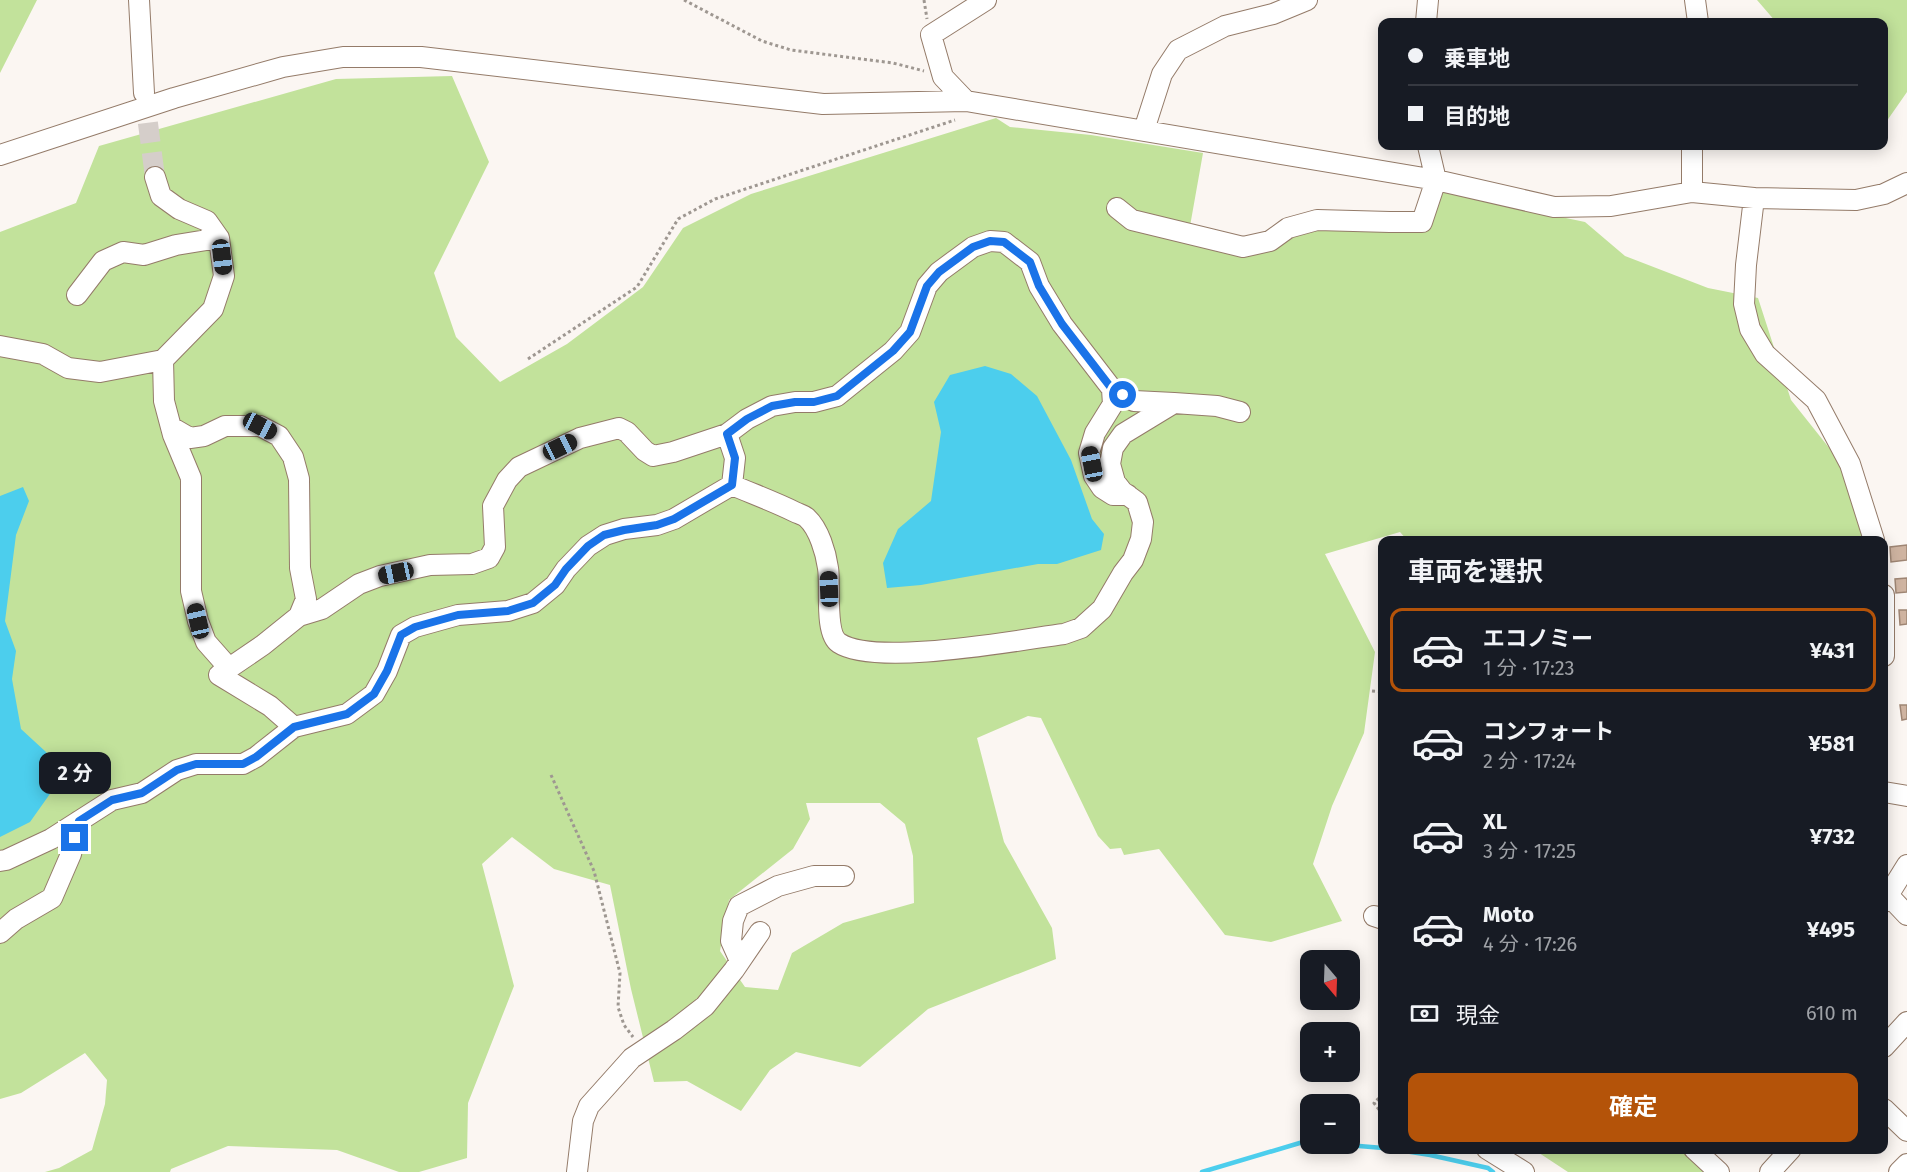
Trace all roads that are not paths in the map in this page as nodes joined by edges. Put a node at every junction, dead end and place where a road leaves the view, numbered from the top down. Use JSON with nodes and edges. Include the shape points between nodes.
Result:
{"nodes":[{"id":1,"x":139,"y":0,"type":"edge"},
{"id":2,"x":986,"y":0,"type":"edge"},
{"id":3,"x":1307,"y":0,"type":"edge"},
{"id":4,"x":1428,"y":0,"type":"edge"},
{"id":5,"x":1695,"y":0,"type":"edge"},
{"id":6,"x":1426,"y":18,"type":"edge"},
{"id":7,"x":1697,"y":18,"type":"edge"},
{"id":8,"x":144,"y":93,"type":"tunnel mouth"},
{"id":9,"x":963,"y":110,"type":"junction"},
{"id":10,"x":1144,"y":130,"type":"junction"},
{"id":11,"x":1429,"y":150,"type":"edge"},
{"id":12,"x":1692,"y":150,"type":"edge"},
{"id":13,"x":0,"y":155,"type":"edge"},
{"id":14,"x":155,"y":177,"type":"tunnel mouth"},
{"id":15,"x":1436,"y":180,"type":"junction"},
{"id":16,"x":1907,"y":183,"type":"edge"},
{"id":17,"x":1692,"y":192,"type":"junction"},
{"id":18,"x":1754,"y":198,"type":"junction"},
{"id":19,"x":1117,"y":208,"type":"dead end"},
{"id":20,"x":219,"y":238,"type":"junction"},
{"id":21,"x":77,"y":295,"type":"dead end"},
{"id":22,"x":0,"y":346,"type":"edge"},
{"id":23,"x":163,"y":360,"type":"junction"},
{"id":24,"x":1112,"y":389,"type":"junction"},
{"id":25,"x":1174,"y":403,"type":"junction"},
{"id":26,"x":1240,"y":412,"type":"dead end"},
{"id":27,"x":171,"y":428,"type":"junction"},
{"id":28,"x":727,"y":434,"type":"junction"},
{"id":29,"x":732,"y":485,"type":"junction"},
{"id":30,"x":1128,"y":495,"type":"junction"},
{"id":31,"x":1873,"y":536,"type":"edge"},
{"id":32,"x":299,"y":616,"type":"junction"},
{"id":33,"x":229,"y":668,"type":"junction"},
{"id":34,"x":294,"y":727,"type":"junction"},
{"id":35,"x":1888,"y":793,"type":"edge"},
{"id":36,"x":1907,"y":796,"type":"edge"},
{"id":37,"x":79,"y":821,"type":"junction"},
{"id":38,"x":0,"y":861,"type":"edge"},
{"id":39,"x":1907,"y":865,"type":"edge"},
{"id":40,"x":844,"y":876,"type":"dead end"},
{"id":41,"x":1888,"y":896,"type":"edge"},
{"id":42,"x":1888,"y":901,"type":"edge"},
{"id":43,"x":1907,"y":915,"type":"edge"},
{"id":44,"x":760,"y":932,"type":"dead end"},
{"id":45,"x":0,"y":933,"type":"edge"},
{"id":46,"x":740,"y":961,"type":"junction"},
{"id":47,"x":1907,"y":1022,"type":"edge"},
{"id":48,"x":1888,"y":1043,"type":"edge"},
{"id":49,"x":1888,"y":1113,"type":"edge"},
{"id":50,"x":1907,"y":1131,"type":"edge"},
{"id":51,"x":1495,"y":1154,"type":"edge"},
{"id":52,"x":1699,"y":1154,"type":"edge"},
{"id":53,"x":1786,"y":1154,"type":"edge"},
{"id":54,"x":1907,"y":1164,"type":"edge"},
{"id":55,"x":577,"y":1172,"type":"edge"},
{"id":56,"x":1524,"y":1172,"type":"edge"},
{"id":57,"x":1719,"y":1172,"type":"edge"},
{"id":58,"x":1770,"y":1172,"type":"edge"},
{"id":59,"x":1899,"y":1172,"type":"edge"}],
"edges":[{"from":1,"to":8,"type":"street"},
{"from":2,"to":9,"type":"street","via":[[931,35],[943,77]]},
{"from":3,"to":10,"type":"street","via":[[1273,14],[1225,26],[1178,50],[1162,74]]},
{"from":4,"to":6,"type":"street"},
{"from":5,"to":7,"type":"street"},
{"from":9,"to":10,"type":"street"},
{"from":9,"to":13,"type":"street","via":[[823,104],[421,57],[343,57],[283,67],[174,98]]},
{"from":10,"to":15,"type":"street"},
{"from":11,"to":15,"type":"street"},
{"from":12,"to":17,"type":"street"},
{"from":14,"to":20,"type":"street","via":[[162,196],[179,209],[207,221]]},
{"from":15,"to":17,"type":"street","via":[[1554,207],[1611,206]]},
{"from":15,"to":19,"type":"street","via":[[1422,222],[1317,220],[1288,228],[1270,242],[1243,247],[1132,220]]},
{"from":16,"to":18,"type":"street","via":[[1884,194],[1856,200]]},
{"from":17,"to":18,"type":"street"},
{"from":18,"to":31,"type":"street","via":[[1744,304],[1750,329],[1766,354],[1816,400],[1850,464]]},
{"from":20,"to":21,"type":"street","via":[[144,255],[123,252],[103,261]]},
{"from":20,"to":23,"type":"street","via":[[224,276],[213,309]]},
{"from":22,"to":23,"type":"street","via":[[43,354],[68,368],[100,372]]},
{"from":23,"to":27,"type":"street","via":[[164,401]]},
{"from":24,"to":25,"type":"street","via":[[1134,400]]},
{"from":24,"to":28,"type":"street","via":[[1062,324],[1039,286],[1030,262],[1004,242],[990,241],[973,247],[939,272],[927,286],[910,332],[893,351],[837,396],[772,406]]},
{"from":24,"to":30,"type":"street","via":[[1113,404],[1095,433],[1089,453],[1094,476],[1102,488],[1113,495]]},
{"from":25,"to":26,"type":"street"},
{"from":25,"to":30,"type":"street","via":[[1123,434],[1113,448],[1110,464],[1115,482]]},
{"from":27,"to":32,"type":"street","via":[[190,438],[225,426],[260,426],[279,436],[293,457],[299,479],[300,568],[306,599]]},
{"from":27,"to":33,"type":"street","via":[[191,478],[191,591],[198,621],[206,642]]},
{"from":28,"to":29,"type":"street","via":[[735,458]]},
{"from":28,"to":32,"type":"street","via":[[653,456],[620,428],[580,438],[519,467],[507,480],[493,506],[495,547],[489,558],[472,564],[430,565],[380,576],[359,584],[322,609]]},
{"from":29,"to":30,"type":"street","via":[[807,518],[818,534],[828,568],[831,631],[837,642],[888,654],[1064,634],[1081,628],[1102,609],[1133,560],[1141,539],[1143,522],[1137,502]]},
{"from":29,"to":34,"type":"street","via":[[674,519],[604,535],[588,546],[555,585],[533,603],[508,611],[458,615],[415,627],[401,635],[374,694],[347,714]]},
{"from":32,"to":33,"type":"street"},
{"from":33,"to":34,"type":"street","via":[[219,675],[270,706]]},
{"from":34,"to":37,"type":"street","via":[[243,764],[196,764],[177,770],[142,793],[112,800]]},
{"from":35,"to":36,"type":"street"},
{"from":37,"to":38,"type":"street","via":[[51,839]]},
{"from":37,"to":45,"type":"street","via":[[71,854],[52,898]]},
{"from":39,"to":41,"type":"street"},
{"from":40,"to":46,"type":"street","via":[[814,876],[778,885],[739,906],[731,941]]},
{"from":42,"to":43,"type":"street"},
{"from":44,"to":46,"type":"street"},
{"from":46,"to":55,"type":"street","via":[[705,1006],[638,1054],[589,1106],[583,1121]]},
{"from":47,"to":48,"type":"street"},
{"from":49,"to":50,"type":"street"},
{"from":51,"to":56,"type":"street"},
{"from":52,"to":57,"type":"street"},
{"from":53,"to":58,"type":"street"},
{"from":54,"to":59,"type":"street"}]}
